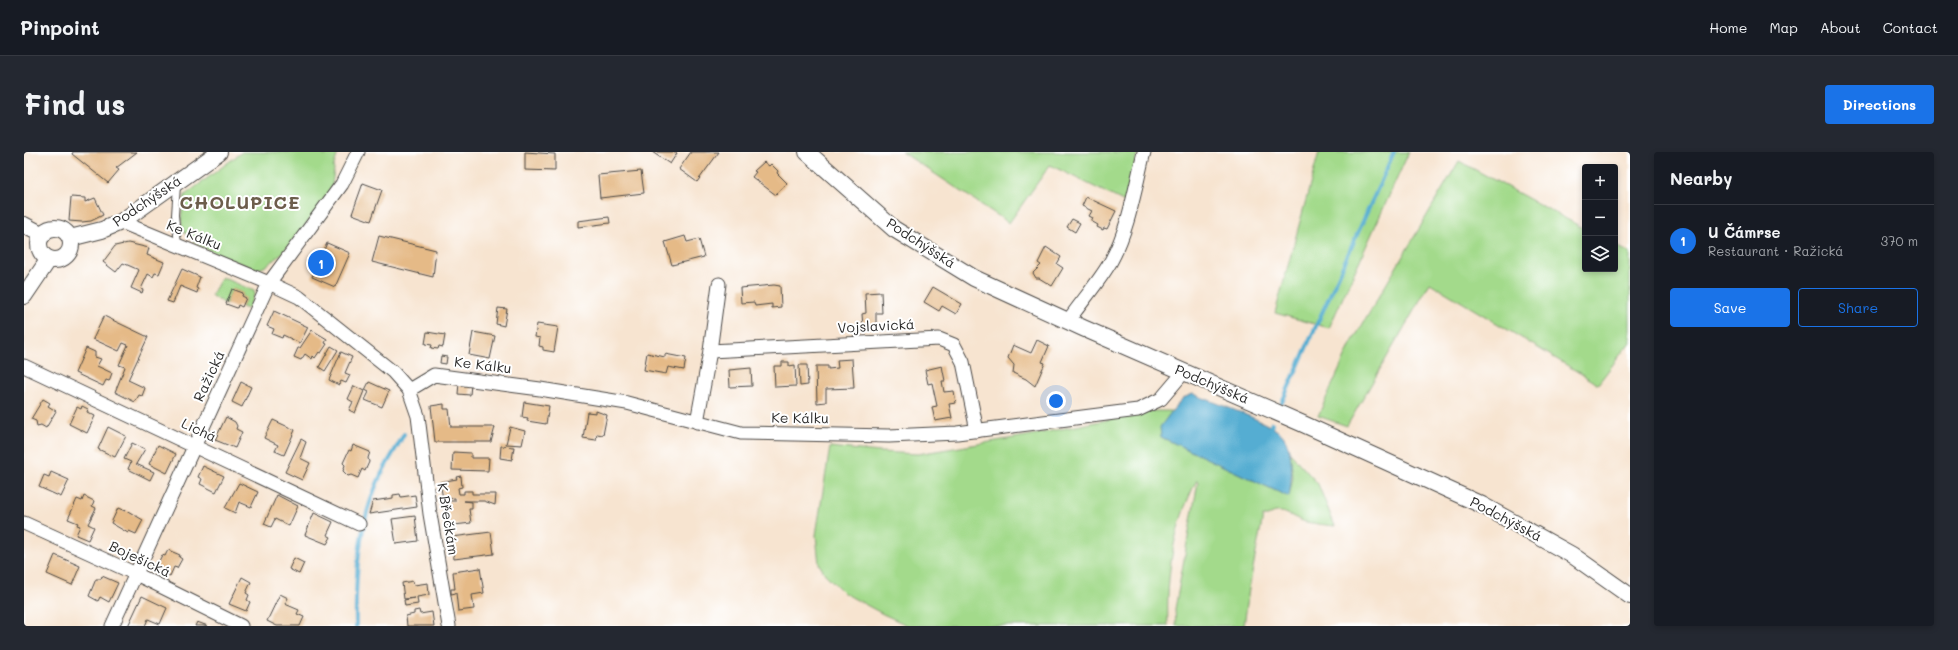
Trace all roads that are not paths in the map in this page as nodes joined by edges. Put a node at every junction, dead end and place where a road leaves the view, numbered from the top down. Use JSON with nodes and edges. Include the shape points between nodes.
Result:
{"nodes":[{"id":1,"x":219,"y":152,"type":"edge"},
{"id":2,"x":358,"y":152,"type":"edge"},
{"id":3,"x":807,"y":152,"type":"edge"},
{"id":4,"x":1144,"y":152,"type":"edge"},
{"id":5,"x":178,"y":182,"type":"junction"},
{"id":6,"x":121,"y":222,"type":"junction"},
{"id":7,"x":24,"y":225,"type":"edge"},
{"id":8,"x":43,"y":235,"type":"junction"},
{"id":9,"x":70,"y":238,"type":"junction"},
{"id":10,"x":178,"y":245,"type":"junction"},
{"id":11,"x":49,"y":258,"type":"junction"},
{"id":12,"x":269,"y":282,"type":"junction"},
{"id":13,"x":719,"y":284,"type":"dead end"},
{"id":14,"x":24,"y":296,"type":"edge"},
{"id":15,"x":1068,"y":321,"type":"junction"},
{"id":16,"x":710,"y":351,"type":"junction"},
{"id":17,"x":24,"y":366,"type":"edge"},
{"id":18,"x":1184,"y":372,"type":"junction"},
{"id":19,"x":409,"y":390,"type":"junction"},
{"id":20,"x":418,"y":416,"type":"joint"},
{"id":21,"x":697,"y":422,"type":"junction"},
{"id":22,"x":976,"y":431,"type":"junction"},
{"id":23,"x":195,"y":446,"type":"junction"},
{"id":24,"x":24,"y":523,"type":"edge"},
{"id":25,"x":359,"y":524,"type":"dead end"},
{"id":26,"x":136,"y":574,"type":"junction"},
{"id":27,"x":1630,"y":596,"type":"edge"},
{"id":28,"x":112,"y":626,"type":"edge"},
{"id":29,"x":240,"y":626,"type":"edge"},
{"id":30,"x":449,"y":626,"type":"edge"}],
"edges":[{"from":1,"to":5,"type":"street","name":"Podchýšská"},
{"from":2,"to":12,"type":"street","name":"Ražická","via":[[342,184]]},
{"from":3,"to":15,"type":"street","name":"Podchýšská","via":[[894,229],[974,278]]},
{"from":4,"to":15,"type":"street","via":[[1129,212],[1117,246],[1110,261]]},
{"from":5,"to":6,"type":"street","name":"Podchýšská"},
{"from":5,"to":10,"type":"lane","via":[[175,215]]},
{"from":6,"to":9,"type":"street","name":"Podchýšská"},
{"from":6,"to":10,"type":"street","name":"Ke Kálku"},
{"from":7,"to":8,"type":"street"},
{"from":8,"to":9,"type":"street","via":[[50,229],[55,229],[64,231]]},
{"from":8,"to":11,"type":"street","via":[[40,248]]},
{"from":9,"to":11,"type":"street","via":[[70,249],[64,257],[54,260]]},
{"from":10,"to":12,"type":"street","name":"Ke Kálku"},
{"from":11,"to":14,"type":"street"},
{"from":12,"to":19,"type":"street","name":"Ke Kálku","via":[[299,297],[393,372]]},
{"from":12,"to":23,"type":"street","name":"Ražická"},
{"from":13,"to":16,"type":"street"},
{"from":15,"to":18,"type":"street","name":"Podchýšská"},
{"from":16,"to":21,"type":"street"},
{"from":16,"to":22,"type":"street","name":"Vojslavická","via":[[939,339],[954,345],[963,362]]},
{"from":17,"to":23,"type":"street","name":"Lichá"},
{"from":18,"to":22,"type":"street","name":"Ke Kálku","via":[[1161,399],[1138,410]]},
{"from":18,"to":27,"type":"street","name":"Podchýšská","via":[[1482,505],[1572,555]]},
{"from":19,"to":20,"type":"street","name":"Ke Kálku"},
{"from":19,"to":21,"type":"street","name":"Ke Kálku","via":[[434,375],[627,403]]},
{"from":20,"to":30,"type":"street","name":"K Břečkám","via":[[430,514]]},
{"from":21,"to":22,"type":"street","name":"Ke Kálku","via":[[741,433],[889,436]]},
{"from":23,"to":25,"type":"street","name":"Lichá"},
{"from":23,"to":26,"type":"street","name":"Ražická"},
{"from":24,"to":26,"type":"street","name":"Boješická"},
{"from":26,"to":28,"type":"street","name":"Ražická"},
{"from":26,"to":29,"type":"street","name":"Boješická"}]}
